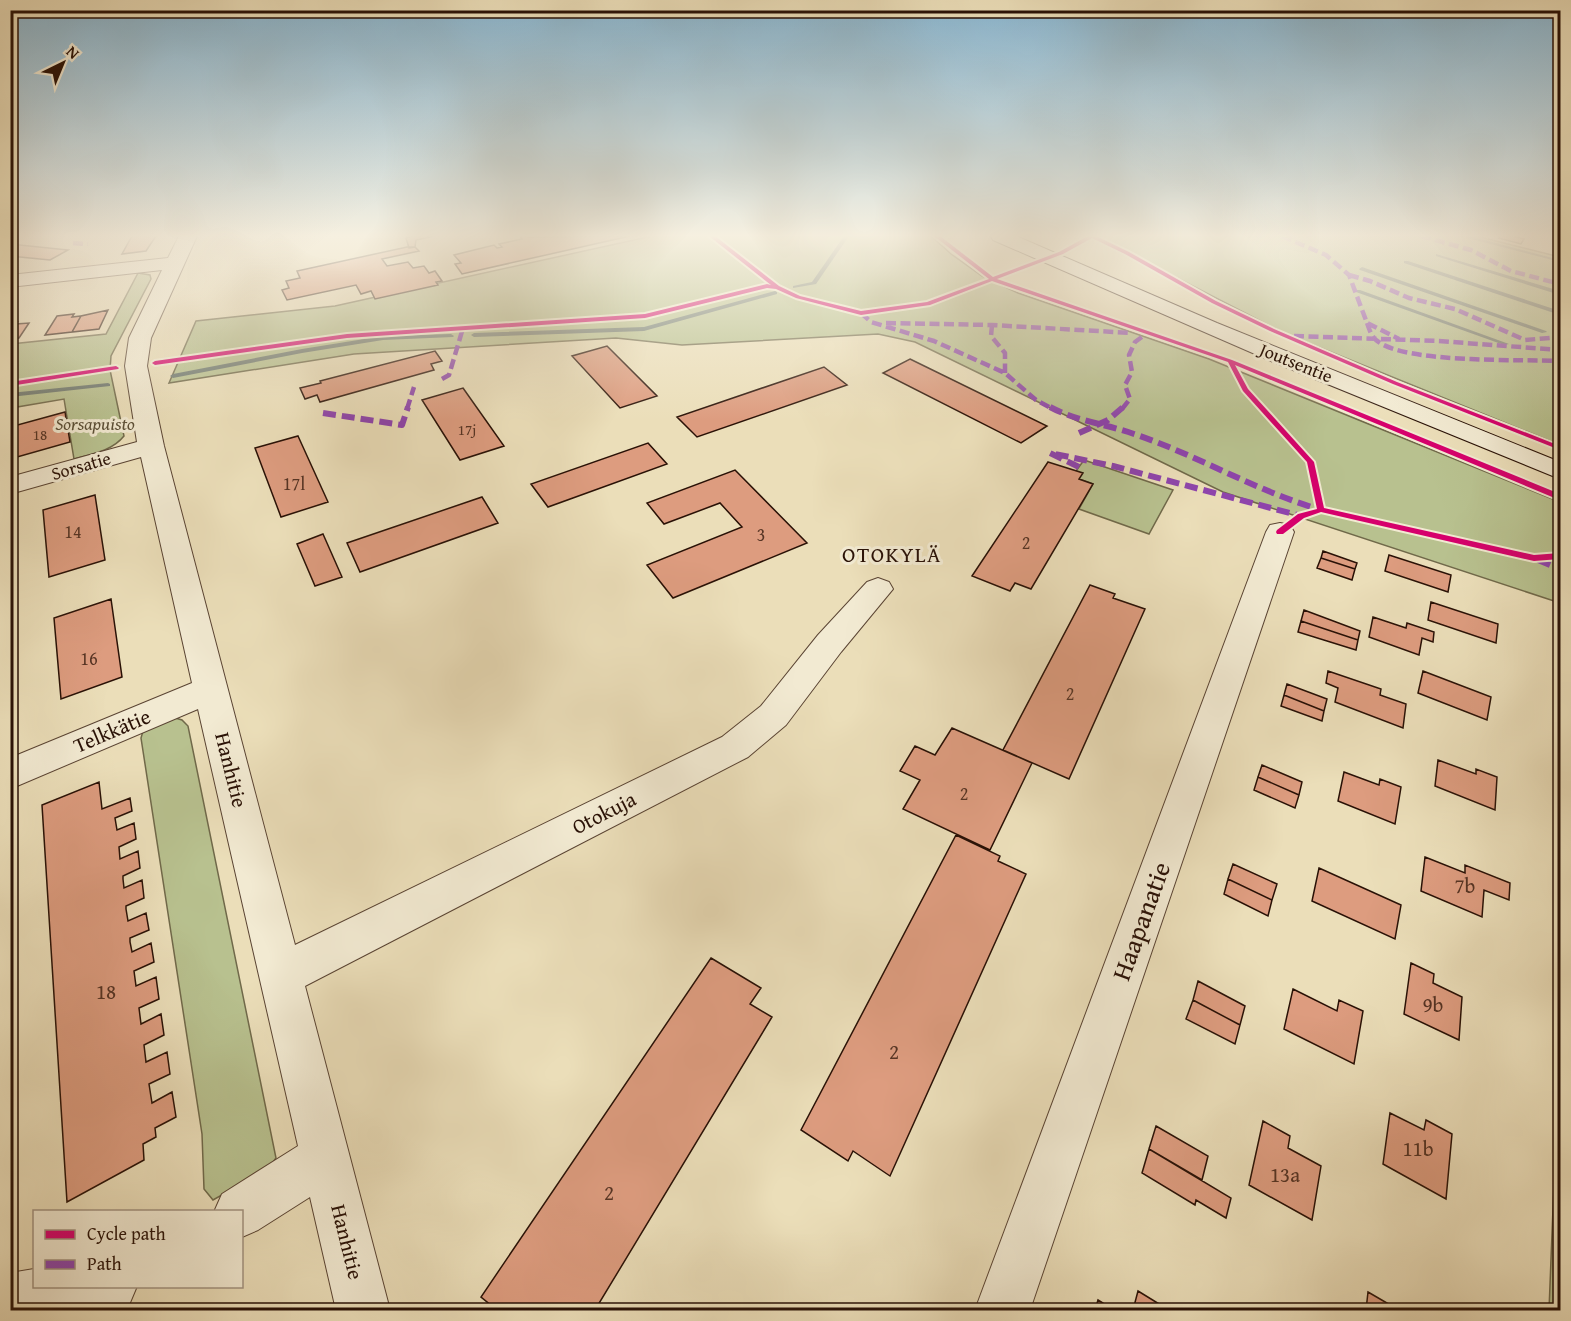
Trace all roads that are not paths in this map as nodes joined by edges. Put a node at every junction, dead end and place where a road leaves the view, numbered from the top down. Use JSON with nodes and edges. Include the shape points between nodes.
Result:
{"nodes":[{"id":1,"x":159,"y":298,"type":"edge"},
{"id":2,"x":1138,"y":298,"type":"edge"},
{"id":3,"x":151,"y":446,"type":"junction"},
{"id":4,"x":1560,"y":471,"type":"edge"},
{"id":5,"x":10,"y":486,"type":"edge"},
{"id":6,"x":1280,"y":532,"type":"dead end"},
{"id":7,"x":878,"y":589,"type":"dead end"},
{"id":8,"x":211,"y":689,"type":"junction"},
{"id":9,"x":11,"y":773,"type":"edge"},
{"id":10,"x":281,"y":975,"type":"junction"},
{"id":11,"x":326,"y":1157,"type":"junction"},
{"id":12,"x":243,"y":1210,"type":"edge"},
{"id":13,"x":102,"y":1288,"type":"edge"},
{"id":14,"x":122,"y":1288,"type":"edge"},
{"id":15,"x":10,"y":1300,"type":"edge"},
{"id":16,"x":92,"y":1311,"type":"edge"},
{"id":17,"x":363,"y":1311,"type":"edge"},
{"id":18,"x":1002,"y":1311,"type":"edge"}],
"edges":[{"from":1,"to":3,"type":"street","name":"Hanhitie","via":[[141,338],[136,366]]},
{"from":2,"to":4,"type":"street","name":"Joutsentie"},
{"from":3,"to":5,"type":"street","name":"Sorsatie"},
{"from":3,"to":8,"type":"street","name":"Hanhitie"},
{"from":6,"to":18,"type":"street","name":"Haapanatie"},
{"from":7,"to":10,"type":"street","name":"Otokuja","via":[[757,734]]},
{"from":8,"to":9,"type":"street","name":"Telkkätie"},
{"from":8,"to":10,"type":"street","name":"Hanhitie"},
{"from":10,"to":11,"type":"street","name":"Hanhitie"},
{"from":11,"to":12,"type":"street"},
{"from":11,"to":17,"type":"street","name":"Hanhitie"},
{"from":13,"to":15,"type":"street"},
{"from":14,"to":16,"type":"street"}]}
